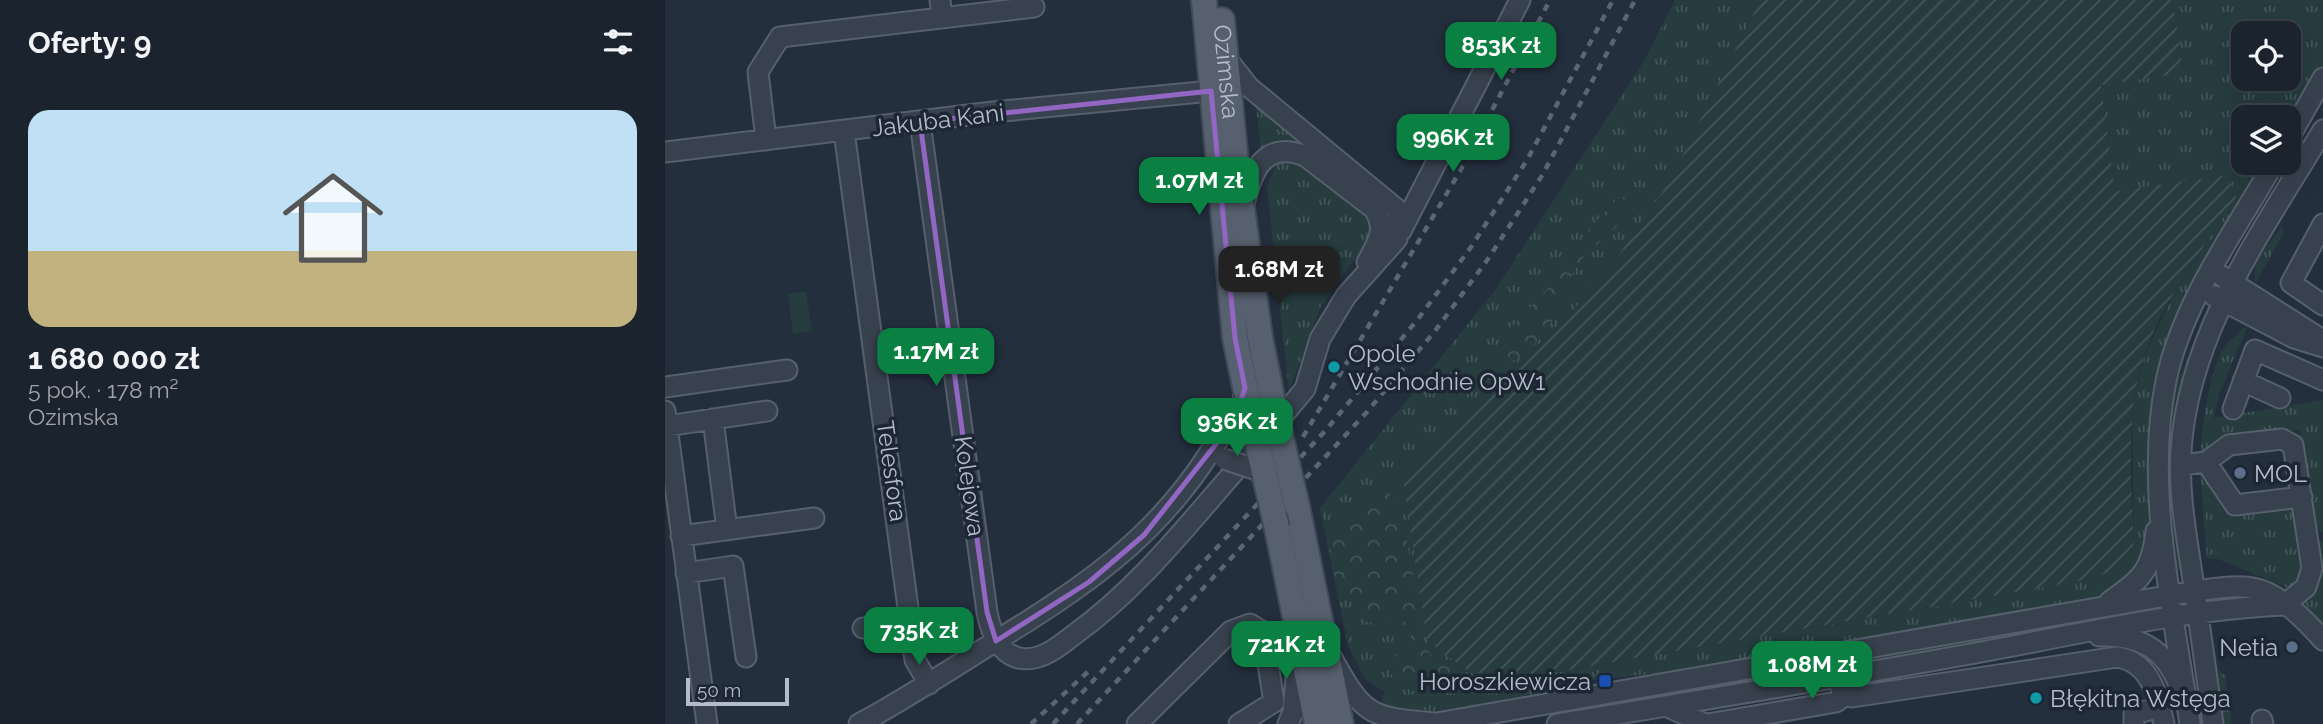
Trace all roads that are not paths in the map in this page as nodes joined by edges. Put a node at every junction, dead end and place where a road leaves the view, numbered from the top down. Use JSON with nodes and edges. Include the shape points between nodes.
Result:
{"nodes":[{"id":1,"x":1204,"y":0,"type":"edge"},
{"id":2,"x":1219,"y":0,"type":"edge"},
{"id":3,"x":1520,"y":0,"type":"edge"},
{"id":4,"x":1034,"y":7,"type":"dead end"},
{"id":5,"x":941,"y":9,"type":"edge"},
{"id":6,"x":1227,"y":59,"type":"junction"},
{"id":7,"x":2323,"y":78,"type":"edge"},
{"id":8,"x":1211,"y":91,"type":"junction"},
{"id":9,"x":2301,"y":117,"type":"edge"},
{"id":10,"x":920,"y":122,"type":"junction"},
{"id":11,"x":2323,"y":130,"type":"edge"},
{"id":12,"x":844,"y":131,"type":"junction"},
{"id":13,"x":766,"y":140,"type":"junction"},
{"id":14,"x":665,"y":152,"type":"edge"},
{"id":15,"x":2267,"y":175,"type":"edge"},
{"id":16,"x":1423,"y":188,"type":"junction"},
{"id":17,"x":1398,"y":210,"type":"junction"},
{"id":18,"x":1242,"y":211,"type":"junction"},
{"id":19,"x":2323,"y":225,"type":"edge"},
{"id":20,"x":1390,"y":235,"type":"junction"},
{"id":21,"x":2212,"y":270,"type":"junction"},
{"id":22,"x":2234,"y":283,"type":"junction"},
{"id":23,"x":2202,"y":289,"type":"junction"},
{"id":24,"x":2321,"y":300,"type":"edge"},
{"id":25,"x":2224,"y":302,"type":"junction"},
{"id":26,"x":2323,"y":345,"type":"edge"},
{"id":27,"x":787,"y":370,"type":"dead end"},
{"id":28,"x":2323,"y":380,"type":"edge"},
{"id":29,"x":2243,"y":381,"type":"junction"},
{"id":30,"x":665,"y":387,"type":"edge"},
{"id":31,"x":1245,"y":388,"type":"junction"},
{"id":32,"x":2280,"y":398,"type":"dead end"},
{"id":33,"x":2233,"y":409,"type":"dead end"},
{"id":34,"x":767,"y":411,"type":"dead end"},
{"id":35,"x":666,"y":419,"type":"edge"},
{"id":36,"x":713,"y":419,"type":"junction"},
{"id":37,"x":2206,"y":462,"type":"junction"},
{"id":38,"x":2181,"y":465,"type":"junction"},
{"id":39,"x":1203,"y":466,"type":"junction"},
{"id":40,"x":1266,"y":480,"type":"junction"},
{"id":41,"x":2158,"y":488,"type":"junction"},
{"id":42,"x":2302,"y":497,"type":"junction"},
{"id":43,"x":814,"y":518,"type":"dead end"},
{"id":44,"x":727,"y":530,"type":"junction"},
{"id":45,"x":2316,"y":536,"type":"edge"},
{"id":46,"x":676,"y":548,"type":"edge"},
{"id":47,"x":686,"y":573,"type":"junction"},
{"id":48,"x":2195,"y":591,"type":"junction"},
{"id":49,"x":2172,"y":595,"type":"junction"},
{"id":50,"x":2103,"y":606,"type":"junction"},
{"id":51,"x":2284,"y":606,"type":"junction"},
{"id":52,"x":2198,"y":613,"type":"junction"},
{"id":53,"x":2174,"y":616,"type":"junction"},
{"id":54,"x":912,"y":620,"type":"junction"},
{"id":55,"x":863,"y":628,"type":"dead end"},
{"id":56,"x":1299,"y":630,"type":"junction"},
{"id":57,"x":2060,"y":638,"type":"junction"},
{"id":58,"x":2323,"y":640,"type":"edge"},
{"id":59,"x":996,"y":641,"type":"junction"},
{"id":60,"x":1328,"y":652,"type":"junction"},
{"id":61,"x":746,"y":657,"type":"dead end"},
{"id":62,"x":929,"y":684,"type":"junction"},
{"id":63,"x":1842,"y":686,"type":"junction"},
{"id":64,"x":1666,"y":706,"type":"junction"},
{"id":65,"x":2162,"y":715,"type":"edge"},
{"id":66,"x":1589,"y":721,"type":"edge"},
{"id":67,"x":706,"y":724,"type":"edge"},
{"id":68,"x":859,"y":724,"type":"edge"},
{"id":69,"x":1137,"y":724,"type":"edge"},
{"id":70,"x":1239,"y":724,"type":"edge"},
{"id":71,"x":1288,"y":724,"type":"edge"},
{"id":72,"x":1317,"y":724,"type":"edge"},
{"id":73,"x":1342,"y":724,"type":"edge"},
{"id":74,"x":1432,"y":724,"type":"edge"},
{"id":75,"x":1557,"y":724,"type":"edge"},
{"id":76,"x":1698,"y":724,"type":"edge"},
{"id":77,"x":1706,"y":724,"type":"edge"},
{"id":78,"x":2134,"y":724,"type":"edge"},
{"id":79,"x":2190,"y":724,"type":"edge"},
{"id":80,"x":2213,"y":724,"type":"edge"}],
"edges":[{"from":1,"to":8,"type":"main road","name":"Ozimska"},
{"from":2,"to":6,"type":"main road","name":"Ozimska"},
{"from":3,"to":16,"type":"street"},
{"from":4,"to":5,"type":"street"},
{"from":5,"to":13,"type":"street","via":[[780,37],[758,72]]},
{"from":6,"to":17,"type":"street","via":[[1249,87]]},
{"from":6,"to":18,"type":"main road","name":"Ozimska"},
{"from":7,"to":9,"type":"street"},
{"from":8,"to":10,"type":"street","name":"Jakuba Kani"},
{"from":8,"to":31,"type":"main road","name":"Ozimska","via":[[1234,338]]},
{"from":10,"to":12,"type":"street","name":"Jakuba Kani"},
{"from":10,"to":59,"type":"street","name":"Kolejowa","via":[[987,611]]},
{"from":11,"to":22,"type":"street"},
{"from":12,"to":13,"type":"street","name":"Jakuba Kani"},
{"from":12,"to":54,"type":"street","name":"Telesfora"},
{"from":13,"to":14,"type":"street","name":"Jakuba Kani"},
{"from":15,"to":21,"type":"street"},
{"from":16,"to":17,"type":"street"},
{"from":16,"to":20,"type":"street"},
{"from":17,"to":20,"type":"street"},
{"from":18,"to":20,"type":"street","via":[[1259,163],[1276,153],[1292,151],[1313,161],[1374,209]]},
{"from":18,"to":60,"type":"main road","name":"Ozimska","bridge":true,"via":[[1260,337]]},
{"from":19,"to":24,"type":"street","via":[[2291,283]]},
{"from":20,"to":59,"type":"street","via":[[1320,339],[1296,404],[1122,596],[1040,656],[1010,656]]},
{"from":21,"to":22,"type":"street"},
{"from":21,"to":23,"type":"street"},
{"from":22,"to":25,"type":"street"},
{"from":22,"to":26,"type":"street","via":[[2317,336]]},
{"from":23,"to":25,"type":"street"},
{"from":23,"to":41,"type":"street","via":[[2166,380]]},
{"from":25,"to":26,"type":"street","via":[[2294,338]]},
{"from":25,"to":38,"type":"street","via":[[2190,391]]},
{"from":27,"to":30,"type":"street"},
{"from":28,"to":29,"type":"street","via":[[2255,350]]},
{"from":29,"to":32,"type":"street"},
{"from":29,"to":33,"type":"street"},
{"from":31,"to":39,"type":"street","via":[[1235,420]]},
{"from":31,"to":40,"type":"main road","name":"Ozimska","bridge":true},
{"from":34,"to":36,"type":"street"},
{"from":35,"to":36,"type":"street"},
{"from":35,"to":46,"type":"street"},
{"from":36,"to":44,"type":"street"},
{"from":37,"to":38,"type":"street"},
{"from":37,"to":42,"type":"street","via":[[2235,505]]},
{"from":37,"to":42,"type":"street","via":[[2229,445],[2289,441],[2296,452]]},
{"from":38,"to":48,"type":"street"},
{"from":39,"to":40,"type":"street","bridge":true,"via":[[1224,459],[1257,470]]},
{"from":39,"to":59,"type":"street","via":[[1120,557],[1089,583]]},
{"from":40,"to":56,"type":"main road","name":"Ozimska","bridge":true},
{"from":41,"to":49,"type":"street"},
{"from":41,"to":50,"type":"street","via":[[2155,540],[2147,569],[2135,584]]},
{"from":42,"to":45,"type":"street"},
{"from":43,"to":44,"type":"street"},
{"from":44,"to":46,"type":"street"},
{"from":45,"to":51,"type":"street","via":[[2310,582]]},
{"from":46,"to":47,"type":"street"},
{"from":47,"to":61,"type":"street","via":[[733,566]]},
{"from":47,"to":67,"type":"street"},
{"from":48,"to":49,"type":"street"},
{"from":48,"to":51,"type":"street","via":[[2256,588]]},
{"from":48,"to":52,"type":"street"},
{"from":49,"to":50,"type":"street"},
{"from":49,"to":53,"type":"street"},
{"from":50,"to":74,"type":"street"},
{"from":51,"to":52,"type":"street"},
{"from":51,"to":58,"type":"street"},
{"from":52,"to":53,"type":"street"},
{"from":52,"to":80,"type":"street"},
{"from":53,"to":57,"type":"street","via":[[2103,626]]},
{"from":53,"to":79,"type":"street"},
{"from":54,"to":55,"type":"street"},
{"from":54,"to":62,"type":"street","name":"Telesfora","via":[[915,660]]},
{"from":56,"to":71,"type":"street","via":[[1293,712]]},
{"from":56,"to":72,"type":"main road","name":"Ozimska"},
{"from":57,"to":63,"type":"street"},
{"from":57,"to":79,"type":"street","via":[[2119,636],[2150,646],[2174,673]]},
{"from":59,"to":62,"type":"street"},
{"from":60,"to":73,"type":"main road","name":"Ozimska"},
{"from":60,"to":74,"type":"street","via":[[1364,708],[1395,720]]},
{"from":62,"to":68,"type":"street"},
{"from":63,"to":64,"type":"street"},
{"from":63,"to":65,"type":"street","via":[[1863,696],[2117,657],[2143,669]]},
{"from":63,"to":77,"type":"street","via":[[1836,702]]},
{"from":64,"to":66,"type":"street"},
{"from":64,"to":76,"type":"street"},
{"from":65,"to":78,"type":"street","via":[[2134,714]]},
{"from":66,"to":75,"type":"street"},
{"from":69,"to":70,"type":"street","via":[[1231,631],[1250,624],[1263,632],[1274,702]]},
{"from":76,"to":77,"type":"street"}]}
